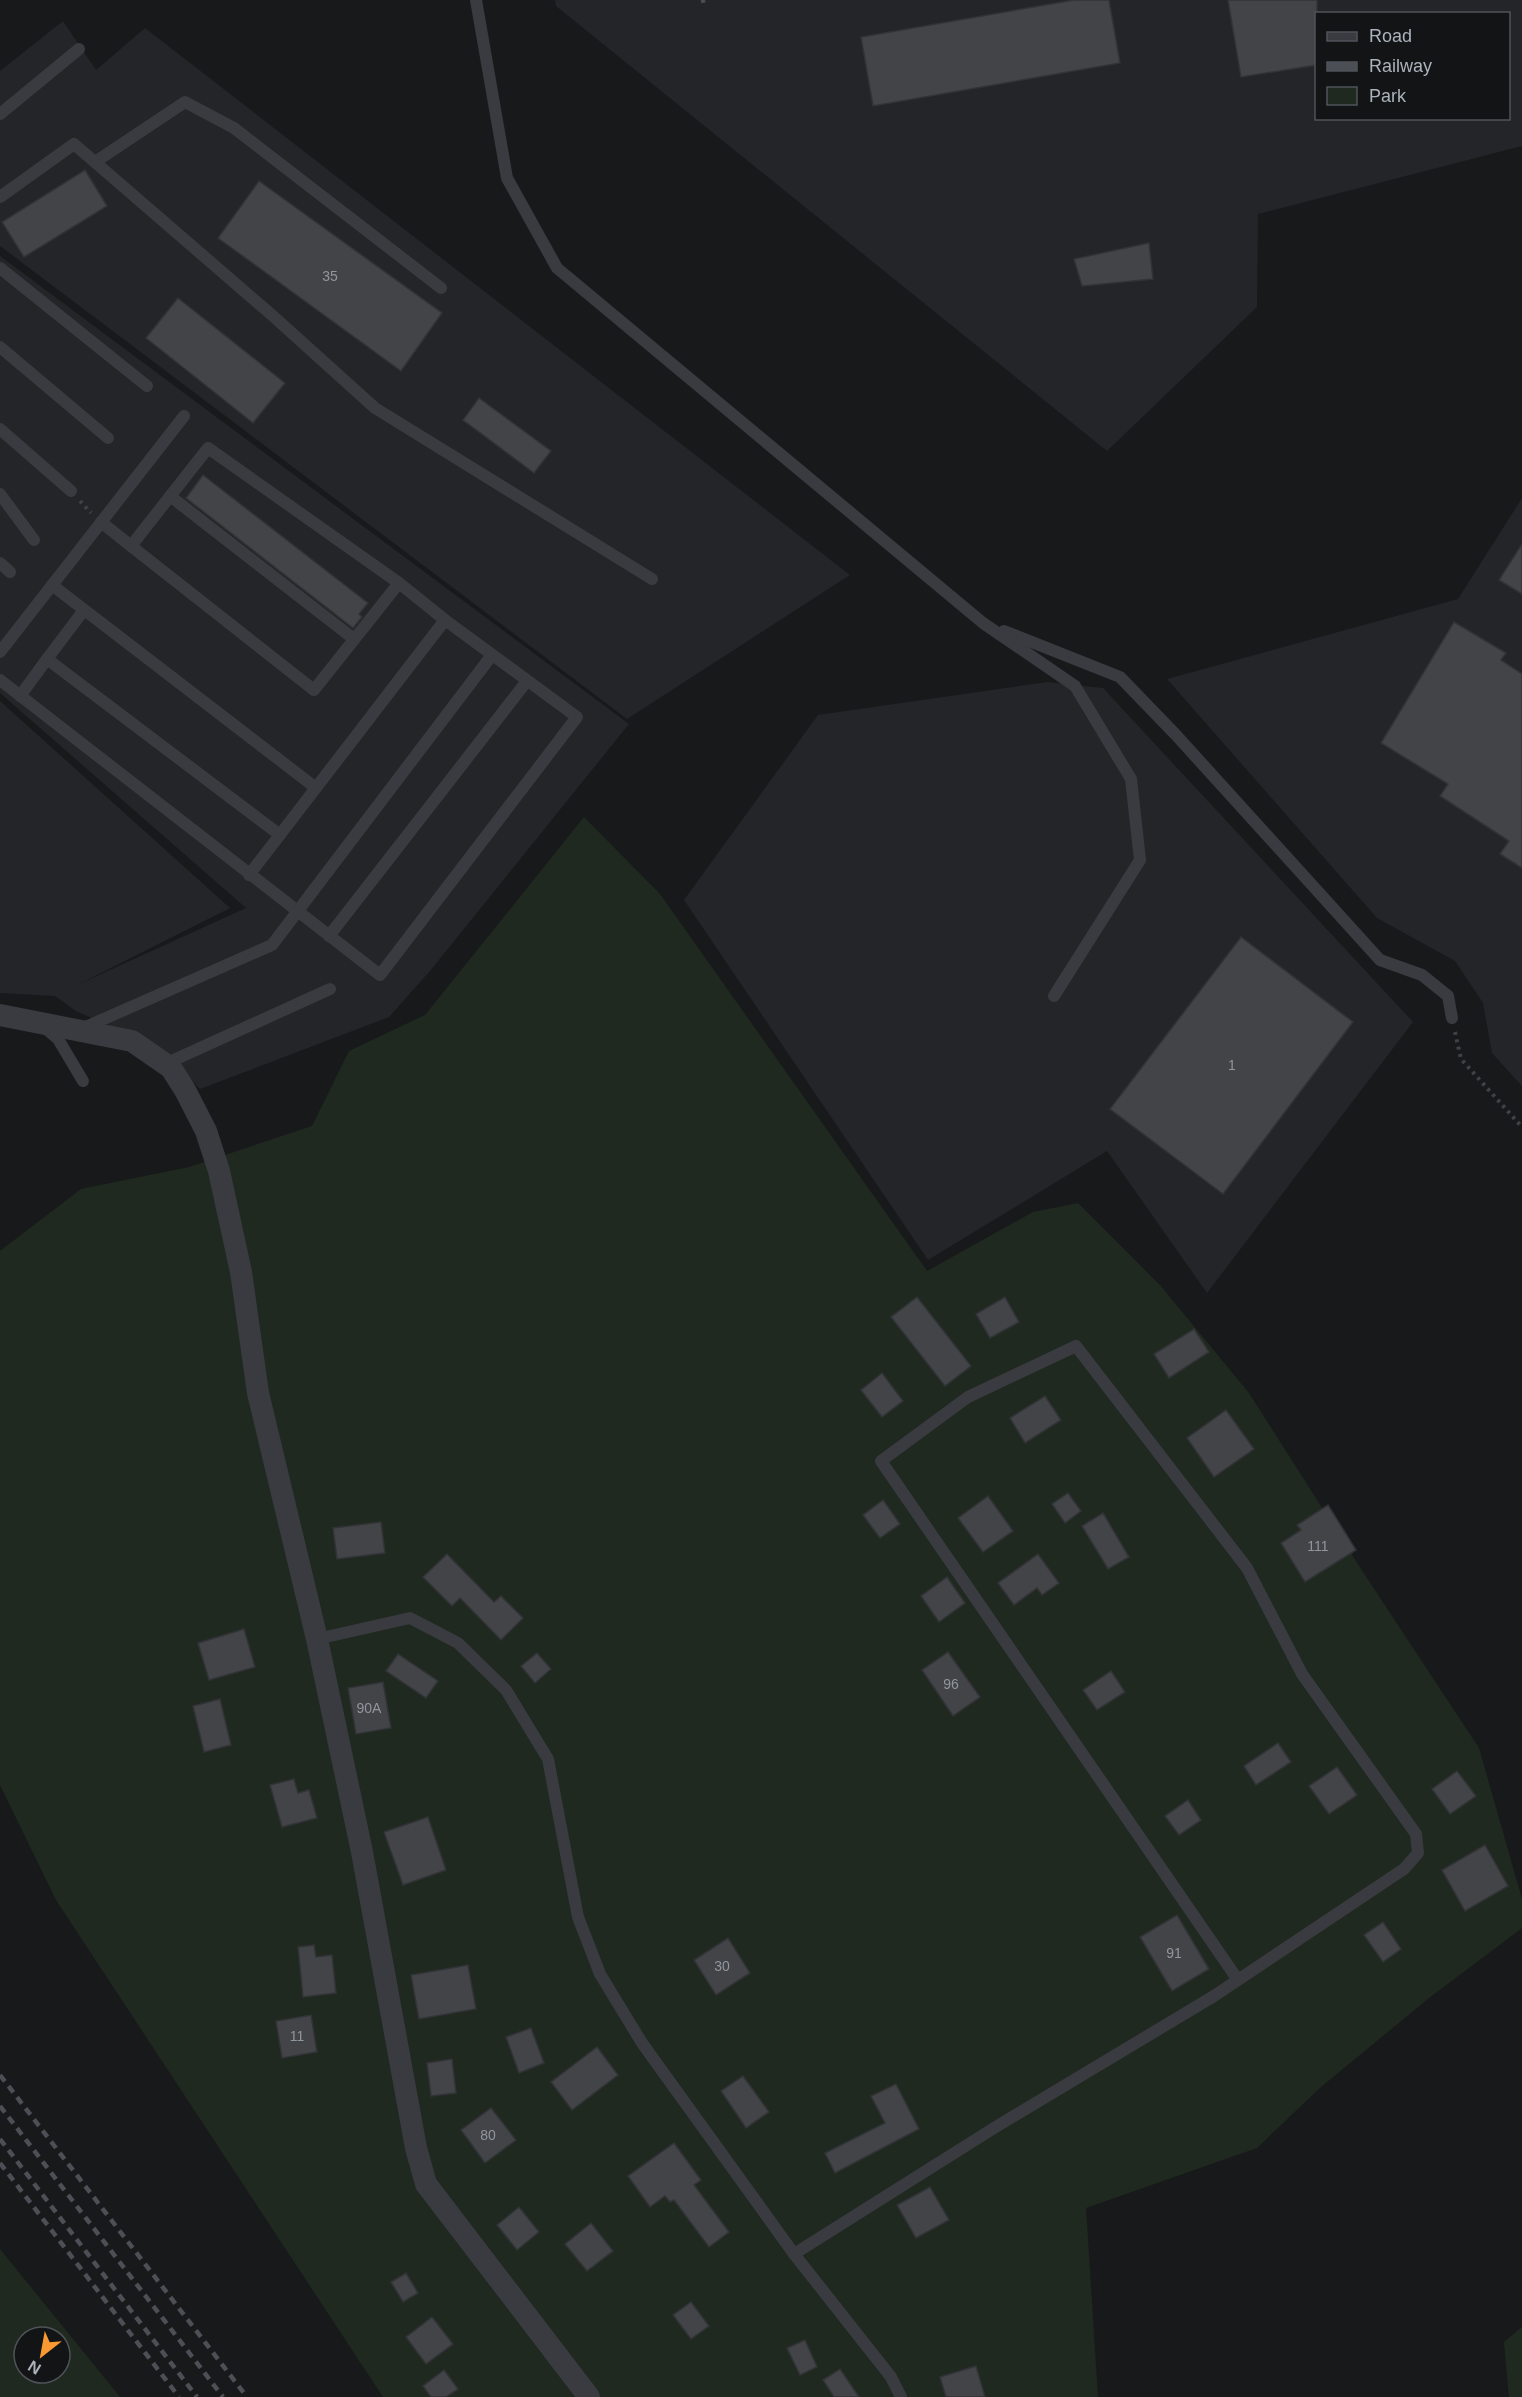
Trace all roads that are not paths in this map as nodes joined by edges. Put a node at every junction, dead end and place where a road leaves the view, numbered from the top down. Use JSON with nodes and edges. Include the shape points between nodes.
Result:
{"nodes":[{"id":1,"x":476,"y":0,"type":"edge"},
{"id":2,"x":79,"y":49,"type":"dead end"},
{"id":3,"x":0,"y":114,"type":"edge"},
{"id":4,"x":95,"y":162,"type":"junction"},
{"id":5,"x":0,"y":197,"type":"edge"},
{"id":6,"x":0,"y":268,"type":"edge"},
{"id":7,"x":441,"y":288,"type":"dead end"},
{"id":8,"x":0,"y":347,"type":"edge"},
{"id":9,"x":147,"y":386,"type":"dead end"},
{"id":10,"x":184,"y":416,"type":"dead end"},
{"id":11,"x":0,"y":429,"type":"edge"},
{"id":12,"x":108,"y":438,"type":"dead end"},
{"id":13,"x":71,"y":491,"type":"road end"},
{"id":14,"x":0,"y":494,"type":"edge"},
{"id":15,"x":170,"y":496,"type":"junction"},
{"id":16,"x":101,"y":522,"type":"junction"},
{"id":17,"x":34,"y":540,"type":"dead end"},
{"id":18,"x":131,"y":546,"type":"junction"},
{"id":19,"x":652,"y":579,"type":"dead end"},
{"id":20,"x":399,"y":583,"type":"junction"},
{"id":21,"x":52,"y":585,"type":"junction"},
{"id":22,"x":84,"y":610,"type":"junction"},
{"id":23,"x":445,"y":620,"type":"junction"},
{"id":24,"x":983,"y":623,"type":"junction"},
{"id":25,"x":354,"y":639,"type":"junction"},
{"id":26,"x":0,"y":652,"type":"edge"},
{"id":27,"x":492,"y":655,"type":"junction"},
{"id":28,"x":47,"y":659,"type":"junction"},
{"id":29,"x":0,"y":680,"type":"edge"},
{"id":30,"x":527,"y":681,"type":"junction"},
{"id":31,"x":20,"y":696,"type":"junction"},
{"id":32,"x":316,"y":788,"type":"junction"},
{"id":33,"x":280,"y":835,"type":"junction"},
{"id":34,"x":249,"y":875,"type":"junction"},
{"id":35,"x":297,"y":912,"type":"junction"},
{"id":36,"x":329,"y":936,"type":"junction"},
{"id":37,"x":330,"y":989,"type":"dead end"},
{"id":38,"x":1054,"y":996,"type":"dead end"},
{"id":39,"x":0,"y":1015,"type":"edge"},
{"id":40,"x":1452,"y":1018,"type":"road end"},
{"id":41,"x":39,"y":1023,"type":"junction"},
{"id":42,"x":78,"y":1030,"type":"junction"},
{"id":43,"x":165,"y":1064,"type":"junction"},
{"id":44,"x":83,"y":1081,"type":"dead end"},
{"id":45,"x":317,"y":1639,"type":"junction"},
{"id":46,"x":1238,"y":1980,"type":"junction"},
{"id":47,"x":794,"y":2254,"type":"junction"},
{"id":48,"x":589,"y":2397,"type":"edge"},
{"id":49,"x":901,"y":2397,"type":"edge"}],
"edges":[{"from":1,"to":24,"type":"lane","via":[[507,178],[557,268]]},
{"from":2,"to":3,"type":"lane"},
{"from":4,"to":5,"type":"lane","via":[[74,144]]},
{"from":4,"to":7,"type":"lane","via":[[185,102],[234,128]]},
{"from":4,"to":19,"type":"lane","via":[[375,408]]},
{"from":6,"to":9,"type":"lane"},
{"from":8,"to":12,"type":"lane"},
{"from":10,"to":16,"type":"lane"},
{"from":11,"to":13,"type":"lane"},
{"from":14,"to":17,"type":"lane"},
{"from":15,"to":18,"type":"lane"},
{"from":15,"to":20,"type":"lane","via":[[208,448]]},
{"from":15,"to":25,"type":"lane"},
{"from":16,"to":18,"type":"lane"},
{"from":16,"to":21,"type":"lane"},
{"from":18,"to":25,"type":"lane","via":[[314,690]]},
{"from":20,"to":23,"type":"lane"},
{"from":20,"to":25,"type":"lane"},
{"from":21,"to":22,"type":"lane"},
{"from":21,"to":26,"type":"lane"},
{"from":22,"to":28,"type":"lane"},
{"from":22,"to":32,"type":"lane"},
{"from":23,"to":27,"type":"lane"},
{"from":23,"to":32,"type":"lane"},
{"from":24,"to":38,"type":"lane","via":[[1075,686],[1131,779],[1140,860]]},
{"from":24,"to":40,"type":"lane","via":[[1120,677],[1380,960],[1422,975],[1448,996]]},
{"from":27,"to":30,"type":"lane"},
{"from":27,"to":35,"type":"lane"},
{"from":28,"to":31,"type":"lane"},
{"from":28,"to":33,"type":"lane"},
{"from":29,"to":31,"type":"lane"},
{"from":30,"to":36,"type":"lane"},
{"from":30,"to":36,"type":"lane","via":[[577,717],[380,975]]},
{"from":31,"to":34,"type":"lane"},
{"from":32,"to":33,"type":"lane"},
{"from":33,"to":34,"type":"lane"},
{"from":34,"to":35,"type":"lane"},
{"from":35,"to":36,"type":"lane"},
{"from":35,"to":42,"type":"lane","via":[[272,945]]},
{"from":37,"to":43,"type":"lane"},
{"from":39,"to":41,"type":"street"},
{"from":41,"to":42,"type":"street"},
{"from":41,"to":44,"type":"lane","via":[[58,1039]]},
{"from":42,"to":43,"type":"street","via":[[132,1041]]},
{"from":43,"to":45,"type":"street","via":[[186,1090],[206,1131],[219,1171],[241,1272],[258,1393]]},
{"from":45,"to":47,"type":"lane","via":[[410,1618],[458,1643],[506,1690],[548,1759],[578,1917],[600,1974],[642,2043]]},
{"from":45,"to":48,"type":"street","via":[[426,2184]]},
{"from":46,"to":46,"type":"lane","via":[[1404,1869],[1418,1853],[1416,1834],[1302,1674],[1246,1568],[1076,1346],[968,1397],[881,1461]]},
{"from":46,"to":47,"type":"lane"},
{"from":47,"to":49,"type":"lane","via":[[891,2377]]}]}
